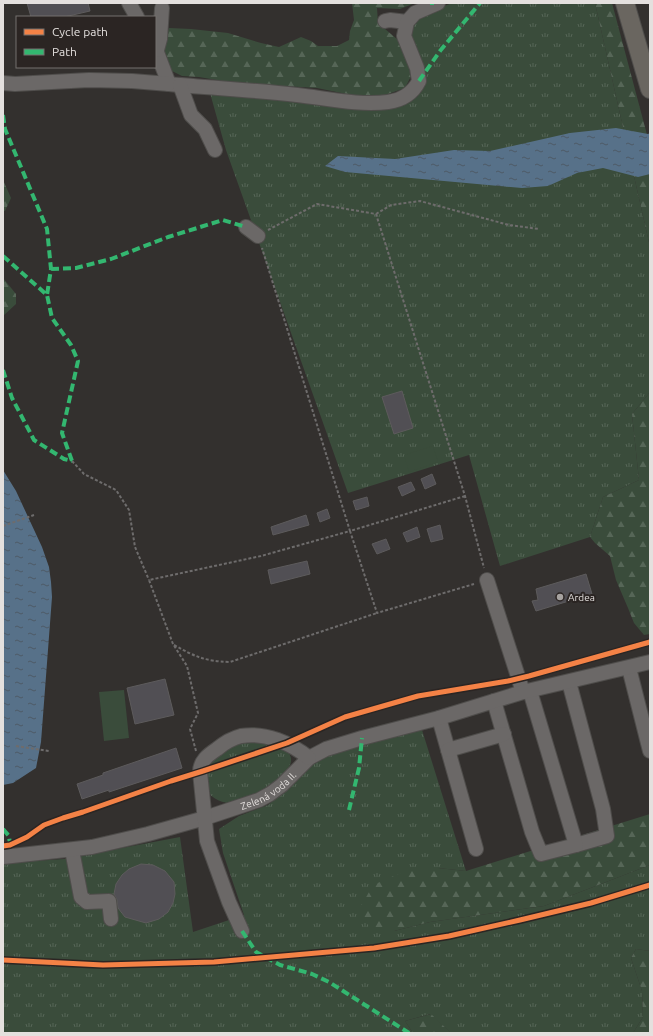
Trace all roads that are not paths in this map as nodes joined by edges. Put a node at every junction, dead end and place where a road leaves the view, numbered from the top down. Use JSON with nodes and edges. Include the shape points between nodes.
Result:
{"nodes":[{"id":1,"x":129,"y":3,"type":"edge"},
{"id":2,"x":438,"y":3,"type":"edge"},
{"id":3,"x":625,"y":3,"type":"edge"},
{"id":4,"x":162,"y":8,"type":"dead end"},
{"id":5,"x":136,"y":16,"type":"edge"},
{"id":6,"x":385,"y":21,"type":"dead end"},
{"id":7,"x":406,"y":22,"type":"junction"},
{"id":8,"x":156,"y":48,"type":"edge"},
{"id":9,"x":3,"y":83,"type":"edge"},
{"id":10,"x":174,"y":84,"type":"junction"},
{"id":11,"x":650,"y":89,"type":"edge"},
{"id":12,"x":215,"y":150,"type":"dead end"},
{"id":13,"x":246,"y":227,"type":"dead end"},
{"id":14,"x":258,"y":236,"type":"road end"},
{"id":15,"x":487,"y":580,"type":"road end"},
{"id":16,"x":650,"y":662,"type":"edge"},
{"id":17,"x":629,"y":668,"type":"junction"},
{"id":18,"x":569,"y":682,"type":"junction"},
{"id":19,"x":526,"y":691,"type":"junction"},
{"id":20,"x":494,"y":701,"type":"junction"},
{"id":21,"x":439,"y":718,"type":"junction"},
{"id":22,"x":504,"y":734,"type":"junction"},
{"id":23,"x":448,"y":750,"type":"junction"},
{"id":24,"x":650,"y":751,"type":"edge"},
{"id":25,"x":309,"y":758,"type":"junction"},
{"id":26,"x":205,"y":818,"type":"junction"},
{"id":27,"x":576,"y":845,"type":"junction"},
{"id":28,"x":476,"y":849,"type":"dead end"},
{"id":29,"x":72,"y":850,"type":"junction"},
{"id":30,"x":8,"y":853,"type":"edge"},
{"id":31,"x":111,"y":919,"type":"dead end"},
{"id":32,"x":242,"y":931,"type":"dead end"}],
"edges":[{"from":1,"to":5,"type":"lane"},
{"from":2,"to":7,"type":"lane","via":[[416,13]]},
{"from":3,"to":11,"type":"main road"},
{"from":4,"to":8,"type":"lane","via":[[160,39]]},
{"from":6,"to":7,"type":"lane"},
{"from":7,"to":10,"type":"lane","via":[[404,36],[417,68],[419,81],[412,92],[389,102],[370,103]]},
{"from":8,"to":10,"type":"lane"},
{"from":9,"to":10,"type":"lane","via":[[88,80]]},
{"from":10,"to":12,"type":"lane","via":[[191,114],[205,129]]},
{"from":13,"to":14,"type":"lane"},
{"from":15,"to":19,"type":"lane"},
{"from":16,"to":17,"type":"lane","name":"Zelená voda II."},
{"from":17,"to":18,"type":"lane","name":"Zelená voda II."},
{"from":17,"to":24,"type":"lane"},
{"from":18,"to":19,"type":"lane","name":"Zelená voda II."},
{"from":18,"to":27,"type":"lane","via":[[603,809],[607,836]]},
{"from":19,"to":20,"type":"lane","name":"Zelená voda II."},
{"from":19,"to":27,"type":"lane"},
{"from":20,"to":21,"type":"lane","name":"Zelená voda II."},
{"from":20,"to":22,"type":"lane"},
{"from":21,"to":23,"type":"lane"},
{"from":21,"to":25,"type":"lane","name":"Zelená voda II.","via":[[326,749]]},
{"from":22,"to":23,"type":"lane"},
{"from":22,"to":27,"type":"lane","via":[[532,832],[541,854]]},
{"from":23,"to":28,"type":"lane"},
{"from":25,"to":26,"type":"lane","name":"Zelená voda II.","via":[[270,794]]},
{"from":25,"to":26,"type":"lane","via":[[294,746],[264,737],[240,736],[220,747],[209,754],[200,767]]},
{"from":26,"to":29,"type":"lane","name":"Zelená voda II.","via":[[148,834]]},
{"from":26,"to":32,"type":"lane","via":[[206,841]]},
{"from":29,"to":30,"type":"lane","name":"Zelená voda II."},
{"from":29,"to":31,"type":"lane","via":[[81,897],[87,902],[109,900]]}]}
